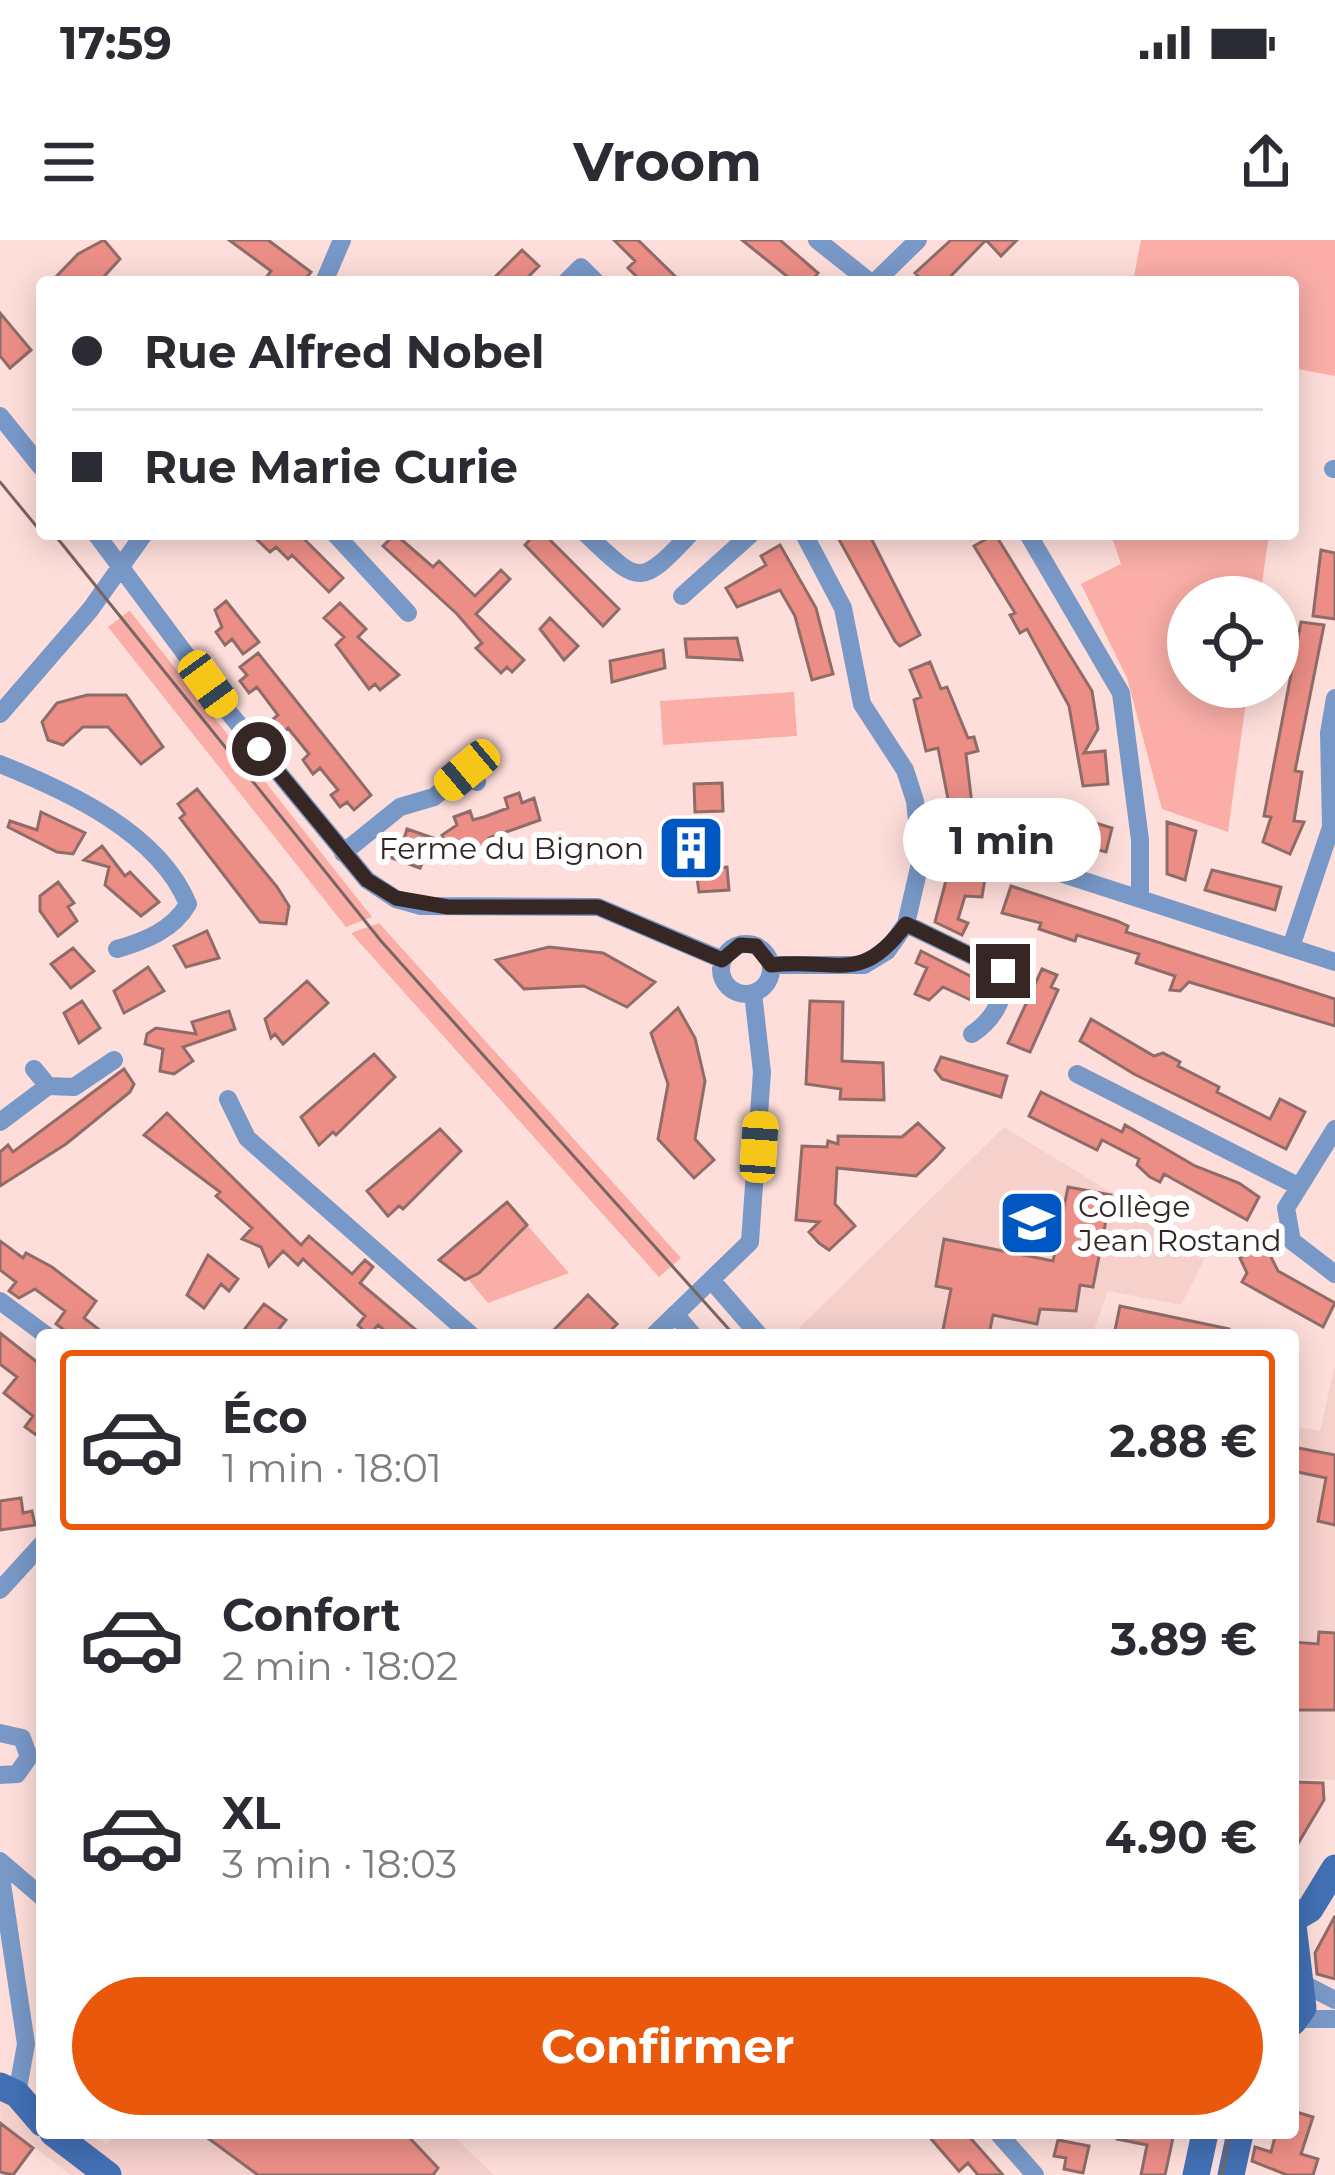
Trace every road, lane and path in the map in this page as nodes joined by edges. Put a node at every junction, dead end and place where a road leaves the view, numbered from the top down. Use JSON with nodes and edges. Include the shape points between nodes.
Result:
{"nodes":[{"id":1,"x":342,"y":240,"type":"edge"},
{"id":2,"x":817,"y":240,"type":"edge"},
{"id":3,"x":918,"y":240,"type":"edge"},
{"id":4,"x":327,"y":276,"type":"edge"},
{"id":5,"x":864,"y":276,"type":"edge"},
{"id":6,"x":879,"y":276,"type":"edge"},
{"id":7,"x":0,"y":416,"type":"edge"},
{"id":8,"x":36,"y":460,"type":"edge"},
{"id":9,"x":101,"y":540,"type":"edge"},
{"id":10,"x":140,"y":540,"type":"edge"},
{"id":11,"x":341,"y":540,"type":"edge"},
{"id":12,"x":592,"y":540,"type":"edge"},
{"id":13,"x":685,"y":540,"type":"edge"},
{"id":14,"x":744,"y":540,"type":"edge"},
{"id":15,"x":807,"y":540,"type":"edge"},
{"id":16,"x":1032,"y":540,"type":"edge"},
{"id":17,"x":123,"y":567,"type":"junction"},
{"id":18,"x":682,"y":596,"type":"dead end"},
{"id":19,"x":408,"y":613,"type":"dead end"},
{"id":20,"x":1335,"y":698,"type":"edge"},
{"id":21,"x":0,"y":715,"type":"edge"},
{"id":22,"x":0,"y":764,"type":"edge"},
{"id":23,"x":468,"y":771,"type":"dead end"},
{"id":24,"x":1333,"y":827,"type":"edge"},
{"id":25,"x":344,"y":853,"type":"junction"},
{"id":26,"x":1035,"y":865,"type":"dead end"},
{"id":27,"x":1140,"y":897,"type":"junction"},
{"id":28,"x":906,"y":924,"type":"junction"},
{"id":29,"x":1292,"y":947,"type":"junction"},
{"id":30,"x":117,"y":949,"type":"dead end"},
{"id":31,"x":722,"y":960,"type":"junction"},
{"id":32,"x":1335,"y":962,"type":"edge"},
{"id":33,"x":771,"y":965,"type":"junction"},
{"id":34,"x":753,"y":993,"type":"junction"},
{"id":35,"x":971,"y":1034,"type":"dead end"},
{"id":36,"x":114,"y":1060,"type":"dead end"},
{"id":37,"x":34,"y":1070,"type":"dead end"},
{"id":38,"x":1077,"y":1074,"type":"dead end"},
{"id":39,"x":48,"y":1086,"type":"junction"},
{"id":40,"x":227,"y":1099,"type":"dead end"},
{"id":41,"x":0,"y":1122,"type":"edge"},
{"id":42,"x":1335,"y":1129,"type":"edge"},
{"id":43,"x":1296,"y":1185,"type":"junction"},
{"id":44,"x":1335,"y":1274,"type":"edge"},
{"id":45,"x":717,"y":1279,"type":"junction"},
{"id":46,"x":0,"y":1301,"type":"edge"},
{"id":47,"x":676,"y":1314,"type":"junction"},
{"id":48,"x":38,"y":1329,"type":"edge"},
{"id":49,"x":464,"y":1329,"type":"edge"},
{"id":50,"x":660,"y":1329,"type":"edge"},
{"id":51,"x":688,"y":1329,"type":"edge"},
{"id":52,"x":754,"y":1329,"type":"edge"},
{"id":53,"x":36,"y":1551,"type":"edge"},
{"id":54,"x":0,"y":1590,"type":"edge"},
{"id":55,"x":0,"y":1733,"type":"edge"},
{"id":56,"x":36,"y":1763,"type":"edge"},
{"id":57,"x":0,"y":1775,"type":"edge"},
{"id":58,"x":0,"y":1865,"type":"edge"},
{"id":59,"x":1335,"y":1868,"type":"edge"},
{"id":60,"x":36,"y":1892,"type":"edge"},
{"id":61,"x":1299,"y":1917,"type":"edge"},
{"id":62,"x":1299,"y":1973,"type":"edge"},
{"id":63,"x":1300,"y":1982,"type":"junction"},
{"id":64,"x":1299,"y":1992,"type":"edge"},
{"id":65,"x":1335,"y":2000,"type":"edge"},
{"id":66,"x":1335,"y":2019,"type":"edge"},
{"id":67,"x":1299,"y":2021,"type":"edge"},
{"id":68,"x":9,"y":2090,"type":"edge"},
{"id":69,"x":36,"y":2116,"type":"edge"},
{"id":70,"x":61,"y":2139,"type":"edge"},
{"id":71,"x":1010,"y":2139,"type":"edge"},
{"id":72,"x":1204,"y":2139,"type":"edge"},
{"id":73,"x":1239,"y":2139,"type":"edge"},
{"id":74,"x":108,"y":2175,"type":"edge"},
{"id":75,"x":1035,"y":2175,"type":"edge"},
{"id":76,"x":1196,"y":2175,"type":"edge"},
{"id":77,"x":1231,"y":2175,"type":"edge"}],
"edges":[{"from":1,"to":4,"type":"street"},
{"from":2,"to":5,"type":"street"},
{"from":3,"to":6,"type":"street"},
{"from":7,"to":8,"type":"street"},
{"from":9,"to":17,"type":"street"},
{"from":10,"to":17,"type":"street"},
{"from":11,"to":19,"type":"street"},
{"from":12,"to":13,"type":"street","via":[[628,573],[640,574]]},
{"from":14,"to":18,"type":"street"},
{"from":15,"to":28,"type":"street","via":[[843,608],[862,704],[905,770],[915,801],[920,859]]},
{"from":16,"to":27,"type":"street","via":[[1121,693]]},
{"from":17,"to":21,"type":"street"},
{"from":17,"to":25,"type":"street"},
{"from":20,"to":24,"type":"street"},
{"from":22,"to":30,"type":"street","via":[[67,791],[116,824],[181,887],[188,904],[181,916],[146,941]]},
{"from":23,"to":25,"type":"street","via":[[434,797],[400,807]]},
{"from":24,"to":29,"type":"street"},
{"from":25,"to":31,"type":"street","via":[[367,880],[408,902],[598,907]]},
{"from":26,"to":27,"type":"street"},
{"from":27,"to":29,"type":"street"},
{"from":28,"to":33,"type":"street","via":[[864,965]]},
{"from":28,"to":35,"type":"street","via":[[1003,971],[989,1024]]},
{"from":29,"to":32,"type":"street"},
{"from":31,"to":33,"type":"street","via":[[748,944]]},
{"from":31,"to":34,"type":"street","via":[[730,988]]},
{"from":33,"to":34,"type":"street"},
{"from":34,"to":45,"type":"street","via":[[762,1072],[756,1212],[749,1242]]},
{"from":36,"to":39,"type":"street","via":[[74,1087]]},
{"from":37,"to":39,"type":"street"},
{"from":38,"to":43,"type":"street"},
{"from":39,"to":41,"type":"street"},
{"from":40,"to":49,"type":"street","via":[[247,1138]]},
{"from":42,"to":43,"type":"street"},
{"from":43,"to":44,"type":"street","via":[[1286,1208],[1292,1241]]},
{"from":45,"to":47,"type":"street"},
{"from":45,"to":52,"type":"street"},
{"from":46,"to":48,"type":"street"},
{"from":47,"to":50,"type":"street"},
{"from":47,"to":51,"type":"street"},
{"from":53,"to":54,"type":"street"},
{"from":55,"to":56,"type":"street","via":[[22,1738]]},
{"from":56,"to":57,"type":"street"},
{"from":58,"to":60,"type":"street"},
{"from":58,"to":68,"type":"street","via":[[26,2044]]},
{"from":59,"to":61,"type":"street"},
{"from":62,"to":63,"type":"street"},
{"from":63,"to":64,"type":"street"},
{"from":63,"to":65,"type":"street"},
{"from":66,"to":67,"type":"street"},
{"from":68,"to":69,"type":"street"},
{"from":70,"to":74,"type":"street"},
{"from":71,"to":75,"type":"street"},
{"from":72,"to":76,"type":"street"},
{"from":73,"to":77,"type":"street"}]}
